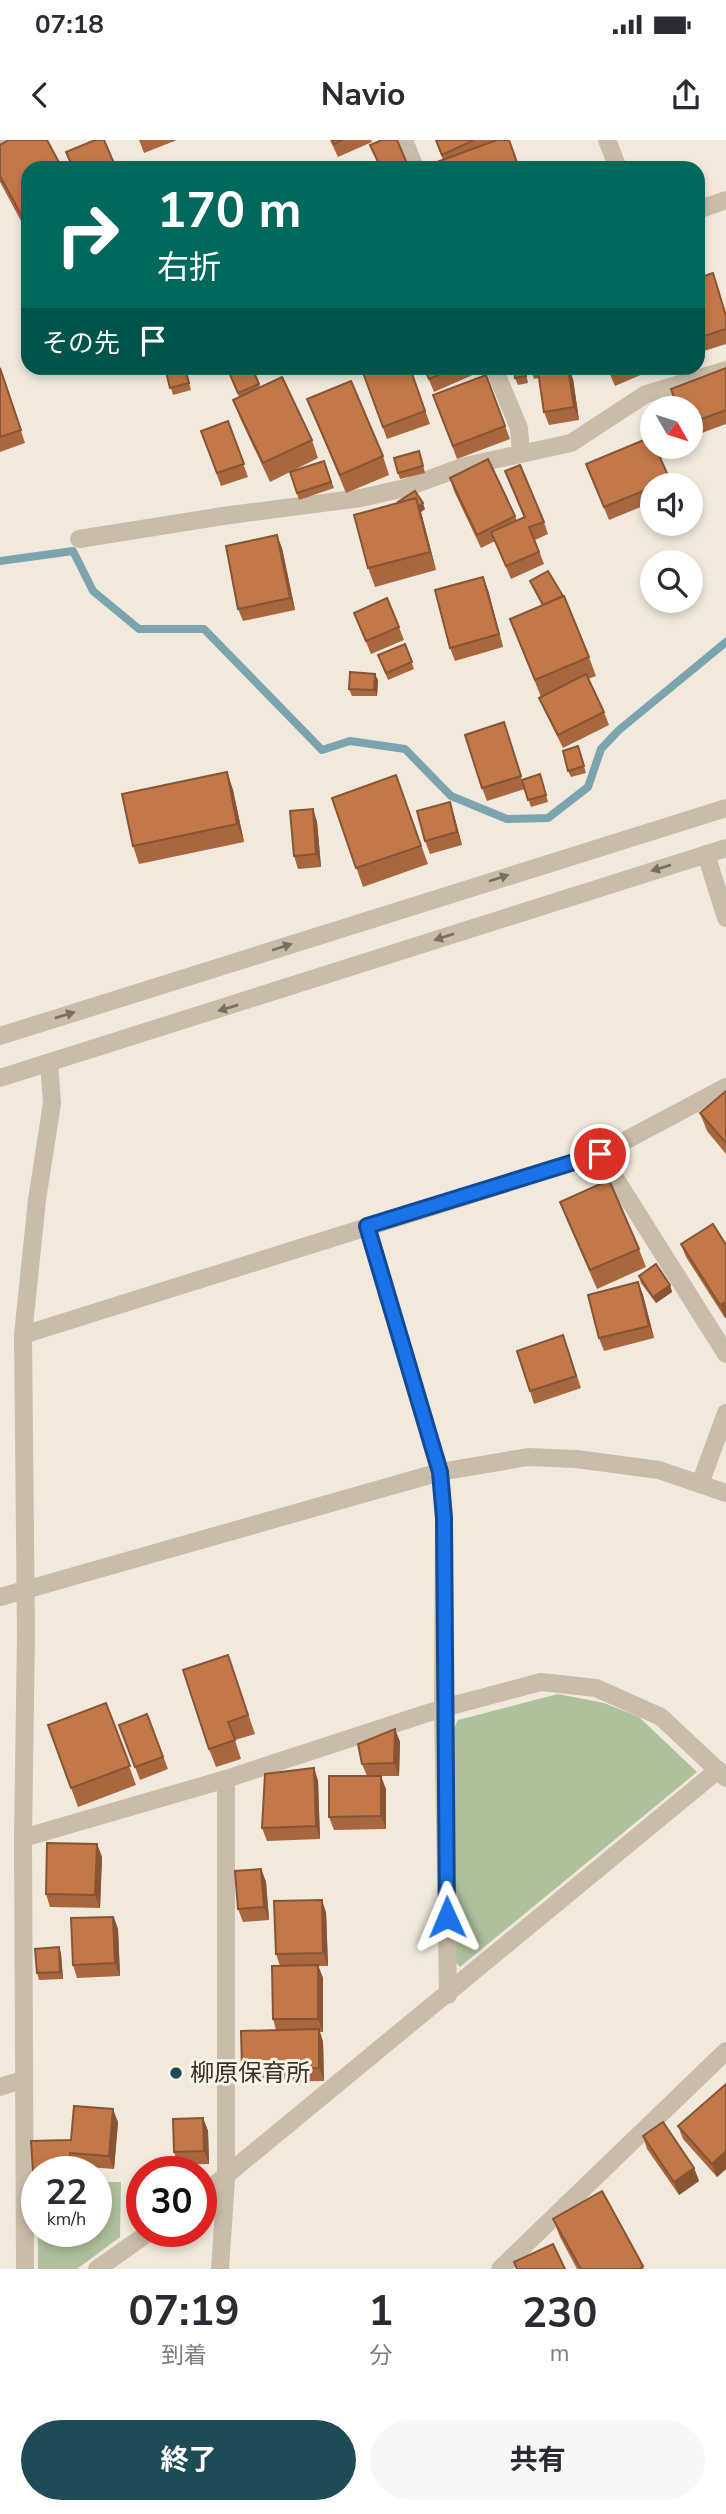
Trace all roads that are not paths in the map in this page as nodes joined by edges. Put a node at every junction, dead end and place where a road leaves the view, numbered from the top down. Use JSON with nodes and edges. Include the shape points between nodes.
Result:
{"nodes":[{"id":1,"x":6,"y":140,"type":"edge"},
{"id":2,"x":404,"y":140,"type":"edge"},
{"id":3,"x":607,"y":140,"type":"edge"},
{"id":4,"x":0,"y":143,"type":"edge"},
{"id":5,"x":412,"y":161,"type":"edge"},
{"id":6,"x":615,"y":161,"type":"edge"},
{"id":7,"x":726,"y":200,"type":"edge"},
{"id":8,"x":705,"y":208,"type":"edge"},
{"id":9,"x":726,"y":370,"type":"edge"},
{"id":10,"x":497,"y":375,"type":"edge"},
{"id":11,"x":522,"y":454,"type":"junction"},
{"id":12,"x":79,"y":539,"type":"dead end"},
{"id":13,"x":726,"y":808,"type":"edge"},
{"id":14,"x":726,"y":848,"type":"edge"},
{"id":15,"x":706,"y":854,"type":"junction"},
{"id":16,"x":726,"y":918,"type":"edge"},
{"id":17,"x":0,"y":1036,"type":"edge"},
{"id":18,"x":49,"y":1062,"type":"junction"},
{"id":19,"x":0,"y":1078,"type":"edge"},
{"id":20,"x":726,"y":1087,"type":"edge"},
{"id":21,"x":600,"y":1154,"type":"junction"},
{"id":22,"x":367,"y":1226,"type":"junction"},
{"id":23,"x":23,"y":1335,"type":"junction"},
{"id":24,"x":726,"y":1354,"type":"edge"},
{"id":25,"x":726,"y":1413,"type":"edge"},
{"id":26,"x":440,"y":1472,"type":"junction"},
{"id":27,"x":700,"y":1484,"type":"junction"},
{"id":28,"x":726,"y":1493,"type":"edge"},
{"id":29,"x":24,"y":1591,"type":"junction"},
{"id":30,"x":0,"y":1597,"type":"edge"},
{"id":31,"x":443,"y":1708,"type":"junction"},
{"id":32,"x":722,"y":1774,"type":"edge"},
{"id":33,"x":226,"y":1779,"type":"junction"},
{"id":34,"x":23,"y":1838,"type":"junction"},
{"id":35,"x":448,"y":1995,"type":"junction"},
{"id":36,"x":726,"y":2051,"type":"edge"},
{"id":37,"x":22,"y":2080,"type":"junction"},
{"id":38,"x":0,"y":2087,"type":"edge"},
{"id":39,"x":226,"y":2179,"type":"junction"},
{"id":40,"x":217,"y":2185,"type":"edge"},
{"id":41,"x":128,"y":2247,"type":"edge"},
{"id":42,"x":24,"y":2269,"type":"edge"},
{"id":43,"x":97,"y":2269,"type":"edge"},
{"id":44,"x":220,"y":2269,"type":"edge"},
{"id":45,"x":500,"y":2269,"type":"edge"}],
"edges":[{"from":1,"to":4,"type":"street"},
{"from":2,"to":5,"type":"street"},
{"from":3,"to":6,"type":"street"},
{"from":7,"to":8,"type":"street"},
{"from":9,"to":11,"type":"street","via":[[646,394],[571,443]]},
{"from":10,"to":11,"type":"street","via":[[519,428]]},
{"from":11,"to":12,"type":"street","via":[[361,498]]},
{"from":17,"to":13,"type":"street","one_way":true},
{"from":14,"to":15,"type":"street"},
{"from":15,"to":16,"type":"street"},
{"from":15,"to":18,"type":"street","one_way":true},
{"from":18,"to":19,"type":"street"},
{"from":18,"to":23,"type":"street","via":[[52,1103]]},
{"from":20,"to":21,"type":"street"},
{"from":21,"to":22,"type":"street"},
{"from":21,"to":24,"type":"street"},
{"from":22,"to":23,"type":"street"},
{"from":22,"to":26,"type":"street"},
{"from":23,"to":29,"type":"street"},
{"from":25,"to":27,"type":"street"},
{"from":26,"to":27,"type":"street","via":[[528,1457],[576,1459],[659,1470]]},
{"from":26,"to":29,"type":"street"},
{"from":26,"to":31,"type":"street"},
{"from":27,"to":28,"type":"street"},
{"from":29,"to":30,"type":"street"},
{"from":29,"to":34,"type":"street"},
{"from":31,"to":32,"type":"street","via":[[541,1682],[596,1688],[661,1717]]},
{"from":31,"to":33,"type":"street"},
{"from":31,"to":35,"type":"street"},
{"from":32,"to":35,"type":"street"},
{"from":33,"to":34,"type":"street"},
{"from":33,"to":39,"type":"street"},
{"from":34,"to":37,"type":"street"},
{"from":35,"to":39,"type":"street"},
{"from":36,"to":45,"type":"street"},
{"from":37,"to":38,"type":"street"},
{"from":37,"to":42,"type":"street"},
{"from":39,"to":40,"type":"street"},
{"from":39,"to":44,"type":"street"},
{"from":41,"to":43,"type":"street"}]}
